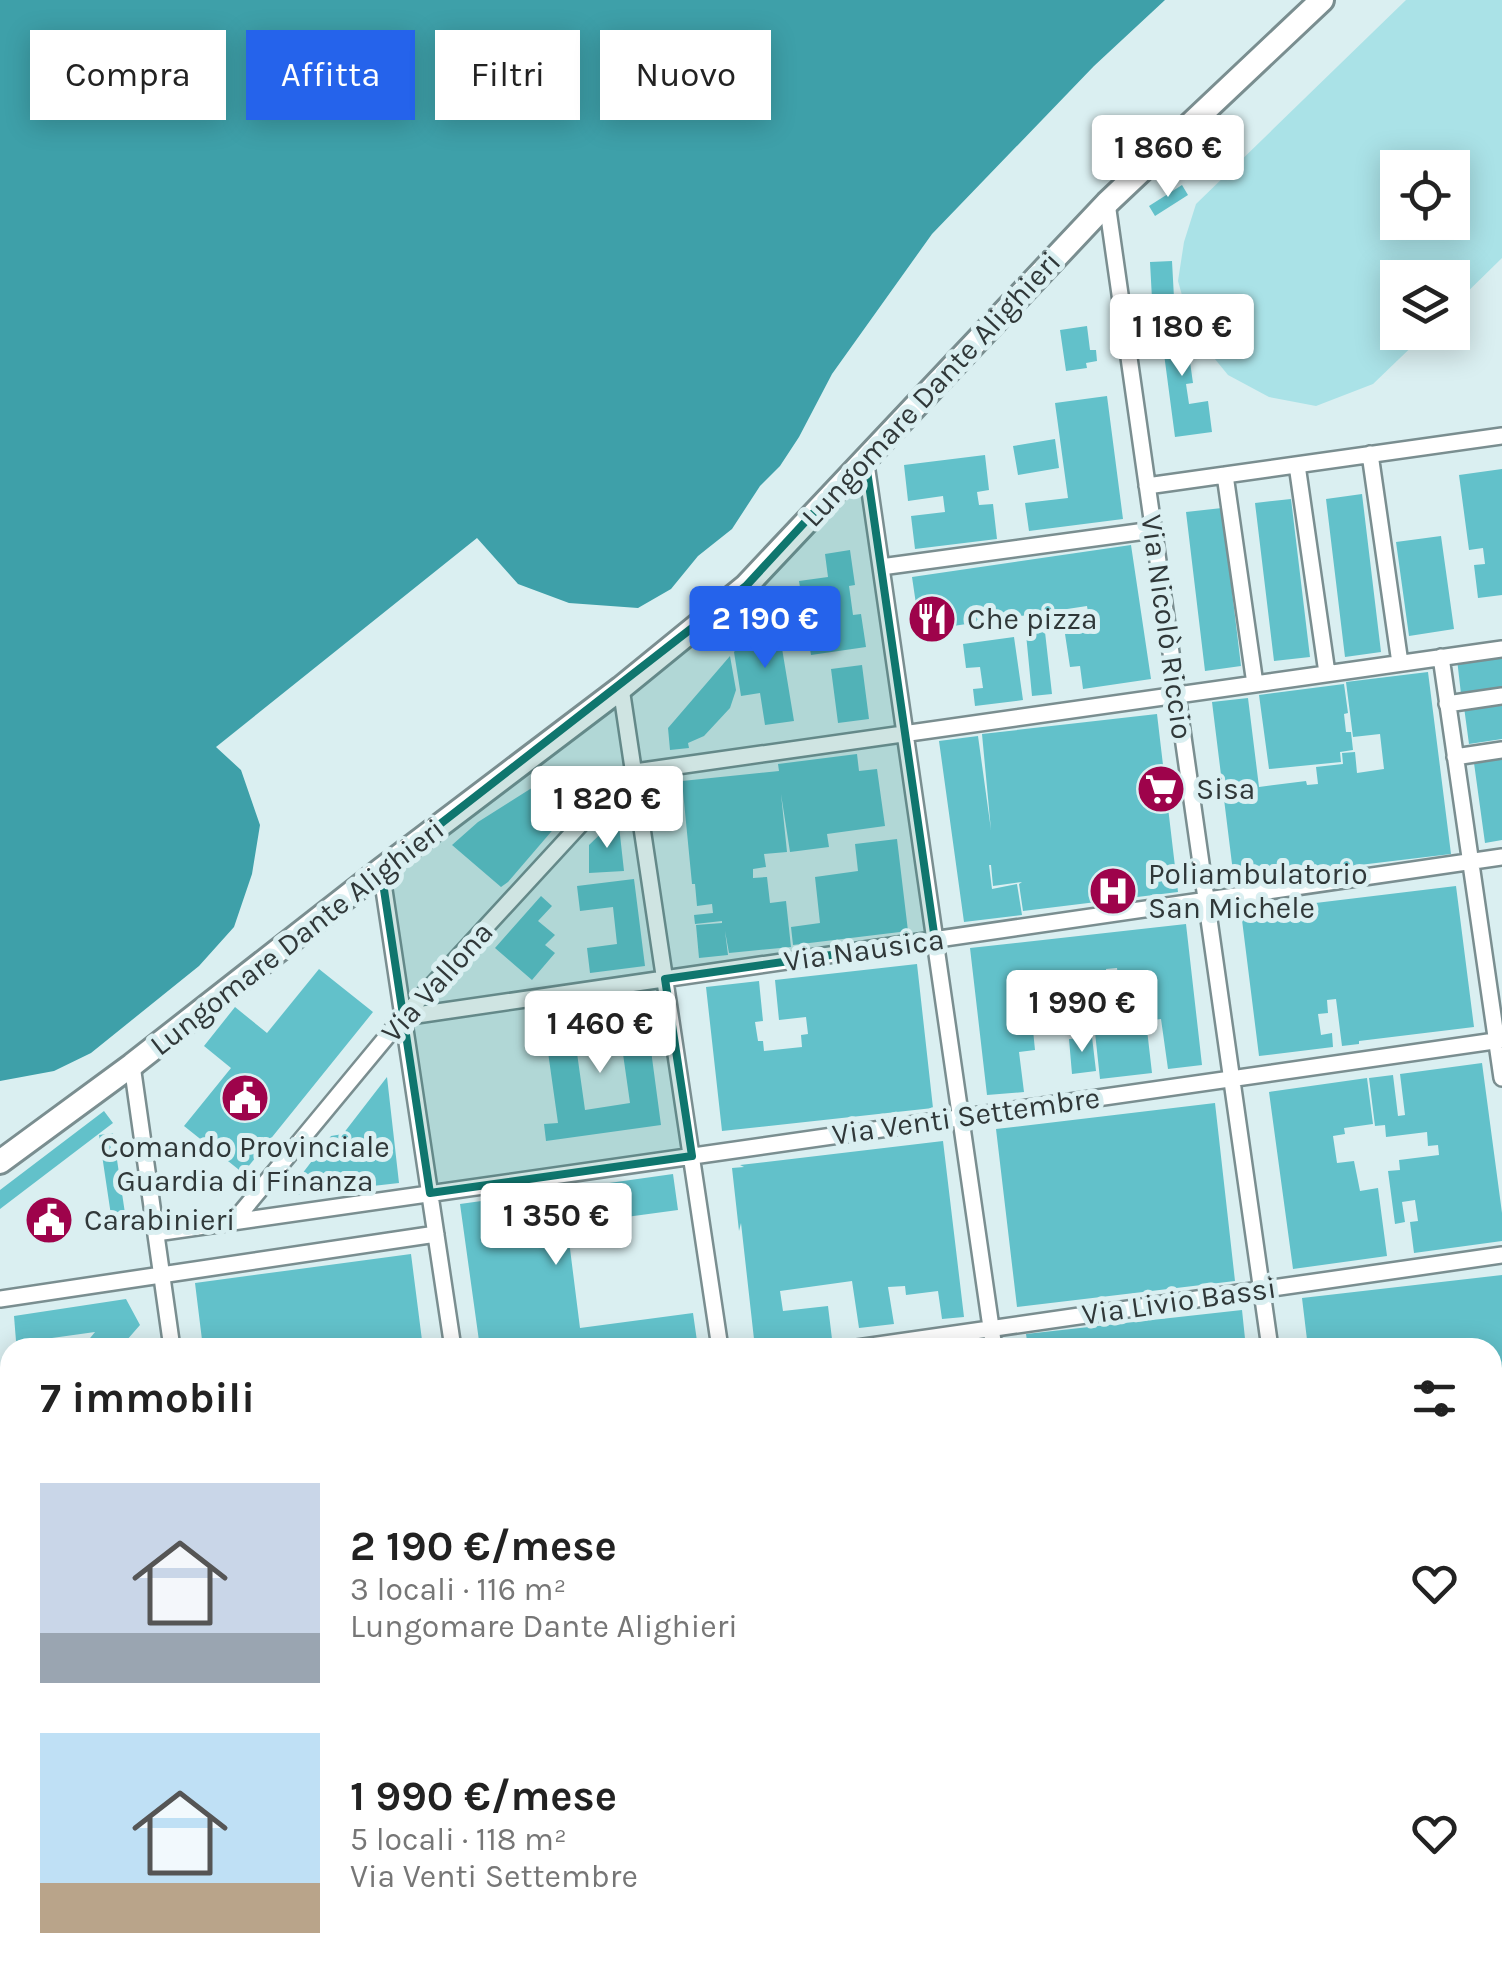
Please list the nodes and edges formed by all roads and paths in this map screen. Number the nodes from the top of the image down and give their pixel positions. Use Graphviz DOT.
graph roads {
  1 [pos="1322,0"];
  2 [pos="1107,203"];
  3 [pos="1502,436"];
  4 [pos="1370,454"];
  5 [pos="866,457"];
  6 [pos="1297,465"];
  7 [pos="1225,475"];
  8 [pos="1147,486"];
  9 [pos="1153,530"];
  10 [pos="881,567"];
  11 [pos="1502,649"];
  12 [pos="1441,657"];
  13 [pos="1400,663"];
  14 [pos="1327,673"];
  15 [pos="1255,684"];
  16 [pos="621,688"];
  17 [pos="1176,695"];
  18 [pos="1502,696"];
  19 [pos="1448,704"];
  20 [pos="905,734"];
  21 [pos="1502,750"];
  22 [pos="1455,757"];
  23 [pos="634,772"];
  24 [pos="1502,856"];
  25 [pos="1470,861"];
  26 [pos="381,870"];
  27 [pos="1206,900"];
  28 [pos="935,940"];
  29 [pos="665,979"];
  30 [pos="403,1017"];
  31 [pos="1499,1040"];
  32 [pos="132,1065"];
  33 [pos="1231,1078"];
  34 [pos="1502,1078"];
  35 [pos="960,1117"];
  36 [pos="692,1156"];
  37 [pos="0,1162"];
  38 [pos="430,1193"];
  39 [pos="234,1222"];
  40 [pos="156,1233"];
  41 [pos="436,1234"];
  42 [pos="1502,1254"];
  43 [pos="162,1275"];
  44 [pos="1261,1289"];
  45 [pos="0,1299"];
  46 [pos="991,1328"];
  47 [pos="171,1338"];
  48 [pos="452,1338"];
  49 [pos="719,1338"];
  50 [pos="924,1338"];
  51 [pos="992,1338"];
  52 [pos="1268,1338"];
  1 -- 2 [label="main road, Lungomare Dante Alighieri"];
  2 -- 5 [label="main road, Lungomare Dante Alighieri"];
  2 -- 8 [label="street, Via Nicolò Riccio"];
  3 -- 4 [label="street"];
  4 -- 6 [label="street"];
  4 -- 13 [label="street"];
  5 -- 10 [label="street"];
  5 -- 16 [label="main road, Lungomare Dante Alighieri"];
  6 -- 7 [label="street"];
  6 -- 14 [label="street"];
  7 -- 8 [label="street"];
  7 -- 15 [label="street"];
  8 -- 9 [label="street, Via Nicolò Riccio"];
  9 -- 10 [label="street"];
  9 -- 17 [label="street, Via Nicolò Riccio"];
  10 -- 20 [label="street"];
  11 -- 12 [label="street"];
  12 -- 13 [label="street"];
  12 -- 19 [label="street"];
  13 -- 14 [label="street"];
  14 -- 15 [label="street"];
  15 -- 17 [label="street"];
  16 -- 23 [label="street"];
  16 -- 26 [label="main road, Lungomare Dante Alighieri"];
  17 -- 20 [label="street"];
  17 -- 27 [label="street, Via Nicolò Riccio"];
  18 -- 19 [label="street"];
  19 -- 22 [label="street"];
  20 -- 23 [label="street"];
  20 -- 28 [label="street"];
  21 -- 22 [label="street"];
  22 -- 25 [label="street"];
  23 -- 29 [label="street"];
  23 -- 30 [label="street, Via Vallona"];
  24 -- 25 [label="street, Via Nausica"];
  25 -- 27 [label="street, Via Nausica"];
  25 -- 31 [label="street"];
  26 -- 30 [label="street"];
  26 -- 32 [label="main road, Lungomare Dante Alighieri"];
  27 -- 28 [label="street, Via Nausica"];
  27 -- 33 [label="street, Via Nicolò Riccio"];
  28 -- 29 [label="street, Via Nausica"];
  28 -- 35 [label="street"];
  29 -- 30 [label="street, Via Nausica"];
  29 -- 36 [label="street"];
  30 -- 38 [label="street"];
  30 -- 39 [label="street, Via Vallona"];
  31 -- 33 [label="street, Via Venti Settembre"];
  31 -- 34 [label="street"];
  32 -- 37 [label="main road, Lungomare Dante Alighieri"];
  32 -- 40 [label="street"];
  33 -- 35 [label="street, Via Venti Settembre"];
  33 -- 44 [label="street, Via Nicolò Riccio"];
  35 -- 36 [label="street, Via Venti Settembre"];
  35 -- 46 [label="street"];
  36 -- 38 [label="street, Via Venti Settembre"];
  36 -- 49 [label="street"];
  38 -- 39 [label="street, Via Venti Settembre"];
  38 -- 41 [label="street"];
  39 -- 40 [label="street, Via Venti Settembre"];
  40 -- 43 [label="street"];
  41 -- 43 [label="street"];
  41 -- 48 [label="street"];
  42 -- 44 [label="street, Via Livio Bassi"];
  43 -- 45 [label="street"];
  43 -- 47 [label="street"];
  44 -- 46 [label="street, Via Livio Bassi"];
  44 -- 52 [label="street, Via Nicolò Riccio"];
  46 -- 50 [label="street, Via Livio Bassi"];
  46 -- 51 [label="street"];
}
